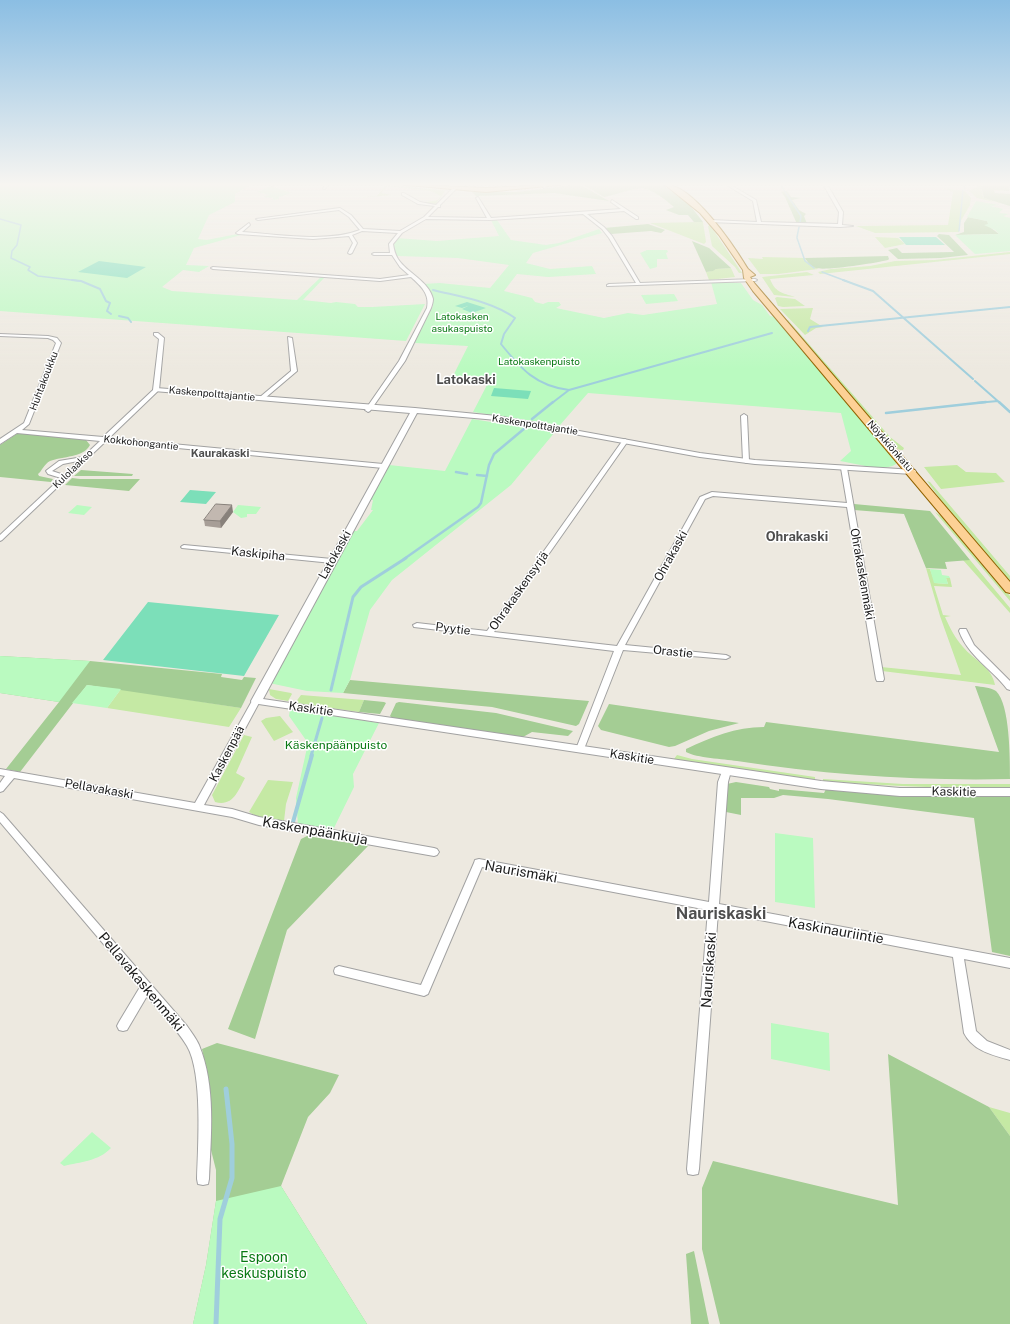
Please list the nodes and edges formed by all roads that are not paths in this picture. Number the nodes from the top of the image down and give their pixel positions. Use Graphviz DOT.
graph roads {
  1 [pos="354,246"];
  2 [pos="390,246"];
  3 [pos="615,246"];
  4 [pos="729,246"];
  5 [pos="350,253"];
  6 [pos="374,254"];
  7 [pos="391,254"];
  8 [pos="213,268"];
  9 [pos="412,276"];
  10 [pos="752,280"];
  11 [pos="639,284"];
  12 [pos="609,285"];
  13 [pos="156,334"];
  14 [pos="0,335"];
  15 [pos="290,338"];
  16 [pos="156,390"];
  17 [pos="262,398"];
  18 [pos="369,408"];
  19 [pos="416,410"];
  20 [pos="744,416"];
  21 [pos="18,431"];
  22 [pos="104,439"];
  23 [pos="625,441"];
  24 [pos="0,442"];
  25 [pos="85,458"];
  26 [pos="746,461"];
  27 [pos="383,466"];
  28 [pos="844,468"];
  29 [pos="912,472"];
  30 [pos="65,477"];
  31 [pos="850,505"];
  32 [pos="0,539"];
  33 [pos="184,547"];
  34 [pos="332,561"];
  35 [pos="1010,589"];
  36 [pos="417,625"];
  37 [pos="963,631"];
  38 [pos="489,634"];
  39 [pos="620,648"];
  40 [pos="726,657"];
  41 [pos="880,679"];
  42 [pos="1010,687"];
  43 [pos="256,701"];
  44 [pos="580,749"];
  45 [pos="726,771"];
  46 [pos="0,772"];
  47 [pos="12,774"];
  48 [pos="0,789"];
  49 [pos="1010,792"];
  50 [pos="198,807"];
  51 [pos="0,816"];
  52 [pos="434,852"];
  53 [pos="713,909"];
  54 [pos="958,953"];
  55 [pos="1010,963"];
  56 [pos="339,971"];
  57 [pos="146,988"];
  58 [pos="123,1026"];
  59 [pos="1010,1055"];
  60 [pos="693,1168"];
  61 [pos="203,1179"];
  1 -- 5 [label="street"];
  2 -- 7 [label="street"];
  3 -- 11 [label="street"];
  4 -- 10 [label="main road, Nöykkiönkatu"];
  6 -- 7 [label="street"];
  7 -- 9 [label="street"];
  8 -- 9 [label="street"];
  9 -- 18 [label="street"];
  10 -- 11 [label="street"];
  10 -- 29 [label="main road, Nöykkiönkatu"];
  11 -- 12 [label="street"];
  13 -- 16 [label="street"];
  14 -- 21 [label="street, Huhtakoukku"];
  15 -- 17 [label="street"];
  16 -- 17 [label="street, Kaskenpolttajantie"];
  16 -- 22 [label="street, Kulolaakso"];
  17 -- 18 [label="street, Kaskenpolttajantie"];
  18 -- 19 [label="street, Kaskenpolttajantie"];
  19 -- 23 [label="street, Kaskenpolttajantie"];
  19 -- 27 [label="street, Latokaski"];
  20 -- 26 [label="street"];
  21 -- 22 [label="street, Kokkohongantie"];
  21 -- 24 [label="street, Huhtakoukku"];
  22 -- 25 [label="street, Kulolaakso"];
  22 -- 27 [label="street, Kokkohongantie"];
  23 -- 26 [label="street, Kaskenpolttajantie"];
  23 -- 38 [label="street, Ohrakaskensyrjä"];
  25 -- 30 [label="street, Kulolaakso"];
  25 -- 30 [label="street"];
  26 -- 28 [label="street, Kaskenpolttajantie"];
  27 -- 34 [label="street, Latokaski"];
  28 -- 29 [label="street, Kaskenpolttajantie"];
  28 -- 31 [label="street, Ohrakaskenmäki"];
  29 -- 35 [label="main road, Nöykkiönkatu"];
  30 -- 32 [label="street, Kulolaakso"];
  31 -- 39 [label="street, Ohrakaski"];
  31 -- 41 [label="street, Ohrakaskenmäki"];
  33 -- 34 [label="street, Kaskipiha"];
  34 -- 43 [label="street, Latokaski"];
  36 -- 38 [label="street, Pyytie"];
  37 -- 42 [label="street"];
  38 -- 39 [label="street, Ohrakaskensyrjä"];
  39 -- 40 [label="street, Orastie"];
  39 -- 44 [label="street, Ohrakaski"];
  43 -- 44 [label="street, Kaskitie"];
  43 -- 50 [label="street, Kaskenpää"];
  44 -- 45 [label="street, Kaskitie"];
  45 -- 49 [label="street, Kaskitie"];
  45 -- 53 [label="street, Nauriskaski"];
  46 -- 47 [label="street, Pellavakaski"];
  47 -- 48 [label="street"];
  47 -- 50 [label="street, Pellavakaski"];
  50 -- 52 [label="street, Kaskenpäänkuja"];
  51 -- 57 [label="street, Pellavakaskenmäki"];
  53 -- 54 [label="street, Kaskinauriintie"];
  53 -- 56 [label="street, Naurismäki"];
  53 -- 60 [label="street, Nauriskaski"];
  54 -- 55 [label="street, Kaskinauriintie"];
  54 -- 59 [label="street"];
  57 -- 58 [label="street"];
  57 -- 61 [label="street, Pellavakaskenmäki"];
}
